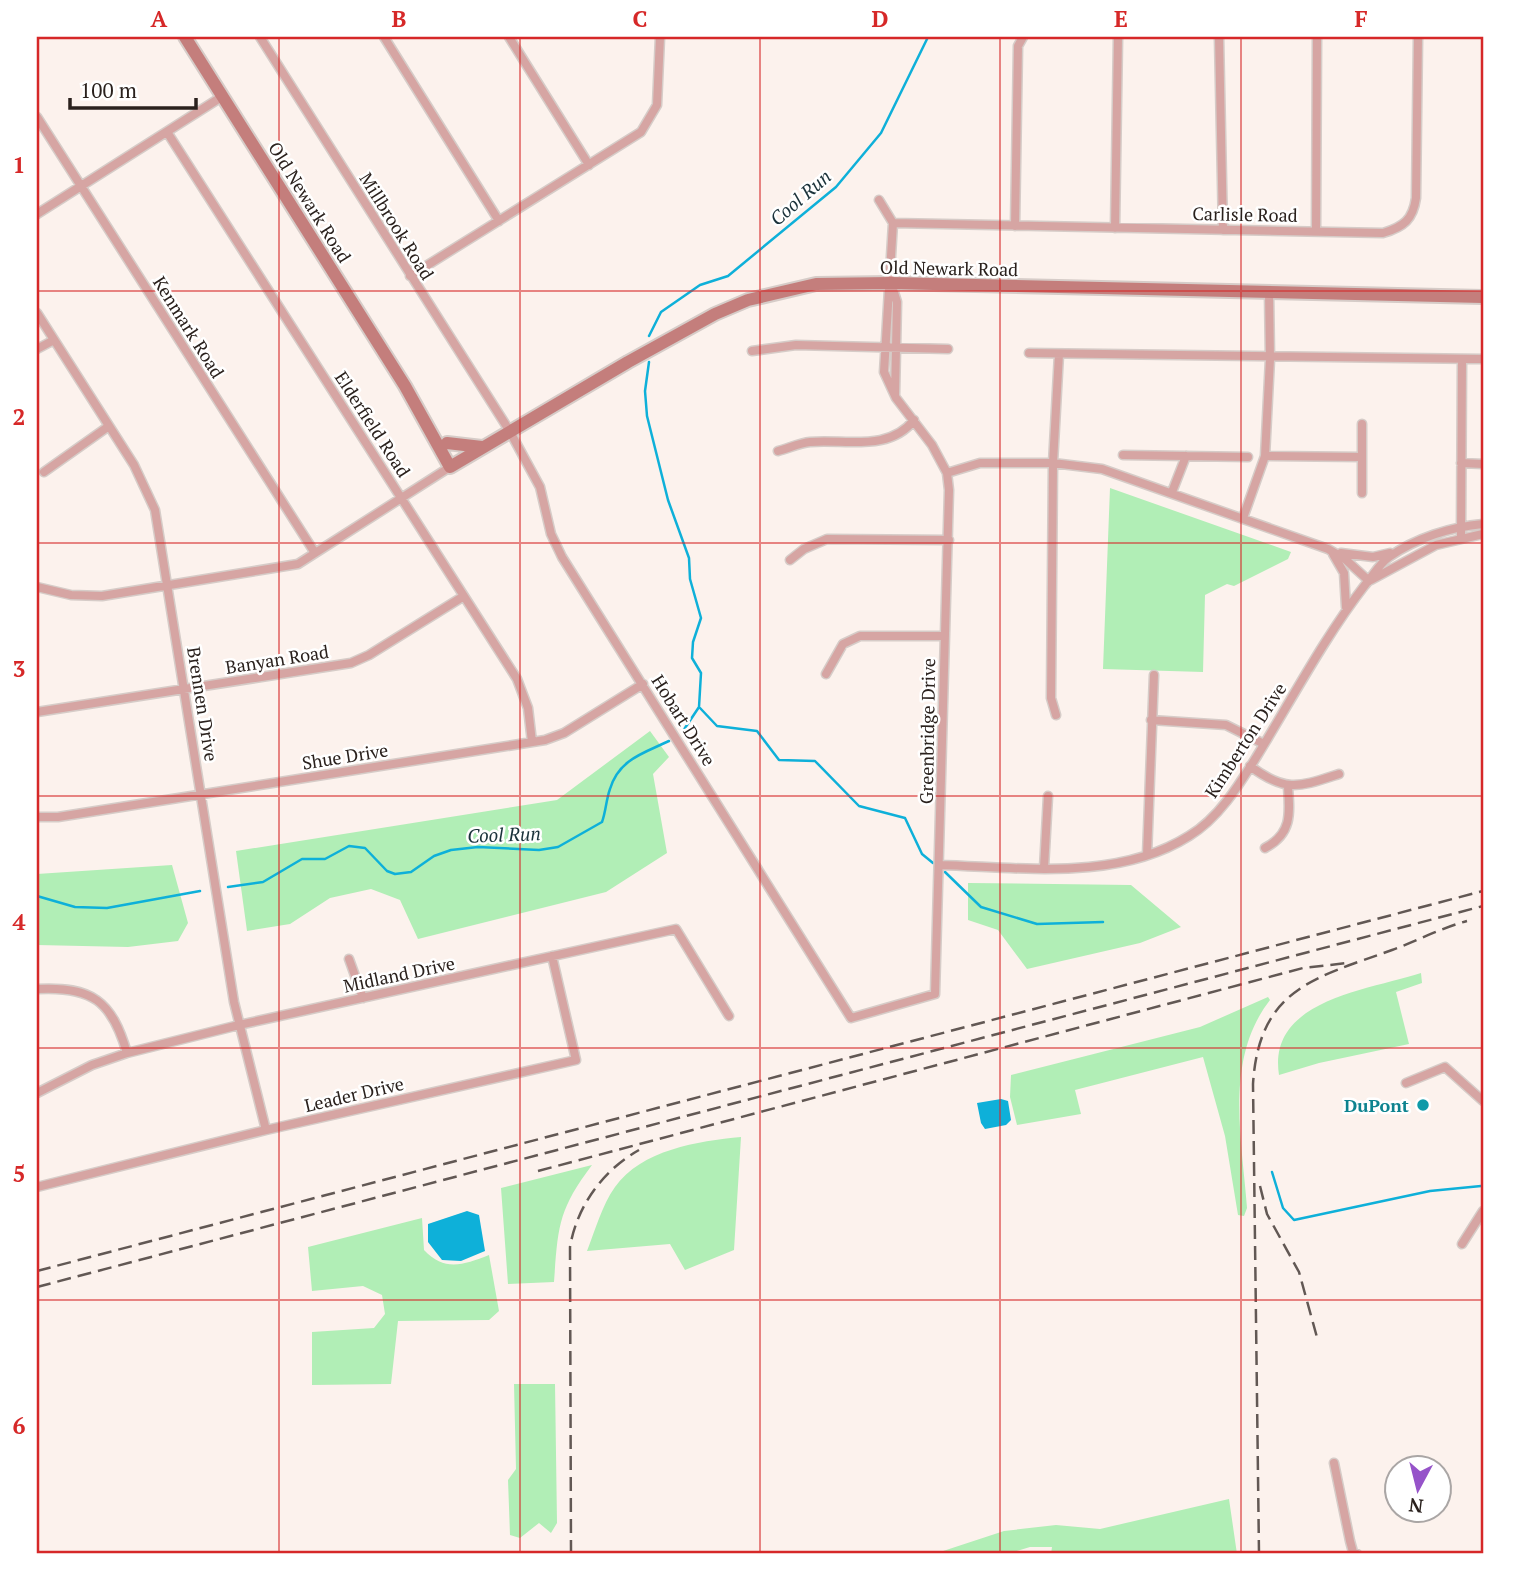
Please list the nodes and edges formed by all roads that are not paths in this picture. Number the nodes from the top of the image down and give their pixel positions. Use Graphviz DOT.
graph roads {
  1 [pos="185,37"];
  2 [pos="260,37"];
  3 [pos="384,37"];
  4 [pos="509,37"];
  5 [pos="660,37"];
  6 [pos="1023,37"];
  7 [pos="1118,37"];
  8 [pos="1219,37"];
  9 [pos="1317,37"];
  10 [pos="1418,37"];
  11 [pos="223,96"];
  12 [pos="37,117"];
  13 [pos="167,131"];
  14 [pos="589,166"];
  15 [pos="81,186"];
  16 [pos="879,200"];
  17 [pos="37,214"];
  18 [pos="499,221"];
  19 [pos="892,223"];
  20 [pos="1015,226"];
  21 [pos="1115,228"];
  22 [pos="1223,230"];
  23 [pos="1316,231"];
  24 [pos="410,276"];
  25 [pos="891,283"];
  26 [pos="1269,292"];
  27 [pos="1483,297"];
  28 [pos="37,313"];
  29 [pos="54,340"];
  30 [pos="885,347"];
  31 [pos="895,347"];
  32 [pos="37,349"];
  33 [pos="948,349"];
  34 [pos="752,351"];
  35 [pos="1029,353"];
  36 [pos="1059,354"];
  37 [pos="1270,359"];
  38 [pos="1483,359"];
  39 [pos="1462,360"];
  40 [pos="405,386"];
  41 [pos="896,397"];
  42 [pos="914,420"];
  43 [pos="1362,424"];
  44 [pos="109,426"];
  45 [pos="509,430"];
  46 [pos="447,443"];
  47 [pos="482,447"];
  48 [pos="778,451"];
  49 [pos="1123,455"];
  50 [pos="1186,456"];
  51 [pos="1265,456"];
  52 [pos="1248,457"];
  53 [pos="1362,457"];
  54 [pos="1053,463"];
  55 [pos="1461,463"];
  56 [pos="454,464"];
  57 [pos="1483,464"];
  58 [pos="44,471"];
  59 [pos="947,473"];
  60 [pos="1172,492"];
  61 [pos="1362,493"];
  62 [pos="401,498"];
  63 [pos="1243,518"];
  64 [pos="1483,524"];
  65 [pos="1460,526"];
  66 [pos="1483,534"];
  67 [pos="1461,537"];
  68 [pos="949,540"];
  69 [pos="1328,549"];
  70 [pos="1404,549"];
  71 [pos="315,553"];
  72 [pos="790,560"];
  73 [pos="1369,581"];
  74 [pos="169,586"];
  75 [pos="37,587"];
  76 [pos="464,596"];
  77 [pos="1345,613"];
  78 [pos="945,636"];
  79 [pos="826,674"];
  80 [pos="1154,675"];
  81 [pos="643,684"];
  82 [pos="185,689"];
  83 [pos="37,712"];
  84 [pos="1056,715"];
  85 [pos="1151,720"];
  86 [pos="532,742"];
  87 [pos="1264,744"];
  88 [pos="1250,766"];
  89 [pos="1339,775"];
  90 [pos="1288,787"];
  91 [pos="201,794"];
  92 [pos="1048,796"];
  93 [pos="37,817"];
  94 [pos="1265,848"];
  95 [pos="1147,855"];
  96 [pos="939,865"];
  97 [pos="1044,868"];
  98 [pos="552,956"];
  99 [pos="349,959"];
  100 [pos="37,989"];
  101 [pos="363,998"];
  102 [pos="729,1016"];
  103 [pos="851,1018"];
  104 [pos="239,1025"];
  105 [pos="127,1053"];
  106 [pos="1406,1083"];
  107 [pos="37,1093"];
  108 [pos="1483,1101"];
  109 [pos="266,1130"];
  110 [pos="37,1188"];
  111 [pos="1483,1211"];
  112 [pos="1462,1244"];
  113 [pos="1334,1463"];
  114 [pos="1357,1554"];
  1 -- 11 [label="street, Old Newark Road"];
  2 -- 24 [label="street, Millbrook Road"];
  3 -- 18 [label="street"];
  4 -- 14 [label="street"];
  5 -- 14 [label="street"];
  6 -- 20 [label="street"];
  7 -- 21 [label="street"];
  8 -- 22 [label="street"];
  9 -- 23 [label="street"];
  10 -- 23 [label="street, Carlisle Road"];
  11 -- 13 [label="street"];
  11 -- 40 [label="street, Old Newark Road"];
  12 -- 15 [label="street, Kenmark Road"];
  13 -- 15 [label="street"];
  13 -- 62 [label="street, Elderfield Road"];
  14 -- 18 [label="street"];
  15 -- 17 [label="street"];
  15 -- 71 [label="street, Kenmark Road"];
  16 -- 19 [label="street"];
  18 -- 24 [label="street"];
  19 -- 20 [label="street, Carlisle Road"];
  19 -- 25 [label="street"];
  20 -- 21 [label="street, Carlisle Road"];
  21 -- 22 [label="street, Carlisle Road"];
  22 -- 23 [label="street, Carlisle Road"];
  24 -- 45 [label="street, Millbrook Road"];
  25 -- 26 [label="street, Old Newark Road"];
  25 -- 30 [label="street"];
  25 -- 31 [label="street"];
  25 -- 45 [label="street, Old Newark Road"];
  26 -- 27 [label="street, Old Newark Road"];
  26 -- 37 [label="street"];
  28 -- 29 [label="street, Brennen Drive"];
  29 -- 32 [label="street"];
  29 -- 44 [label="street, Brennen Drive"];
  30 -- 31 [label="street"];
  30 -- 34 [label="street"];
  30 -- 41 [label="street"];
  31 -- 33 [label="street"];
  31 -- 41 [label="street"];
  35 -- 36 [label="street"];
  36 -- 37 [label="street"];
  36 -- 54 [label="street"];
  37 -- 39 [label="street"];
  37 -- 51 [label="street"];
  38 -- 39 [label="street"];
  39 -- 55 [label="street"];
  40 -- 46 [label="street, Old Newark Road"];
  40 -- 56 [label="street, Old Newark Road"];
  41 -- 42 [label="street"];
  42 -- 48 [label="street"];
  42 -- 59 [label="street"];
  43 -- 53 [label="street"];
  44 -- 58 [label="street"];
  44 -- 74 [label="street, Brennen Drive"];
  45 -- 47 [label="street, Old Newark Road"];
  45 -- 81 [label="street, Hobart Drive"];
  46 -- 47 [label="street"];
  46 -- 56 [label="street, Old Newark Road"];
  47 -- 56 [label="street, Old Newark Road"];
  49 -- 50 [label="street"];
  50 -- 52 [label="street"];
  50 -- 60 [label="street"];
  51 -- 53 [label="street"];
  51 -- 63 [label="street"];
  53 -- 61 [label="street"];
  54 -- 59 [label="street"];
  54 -- 60 [label="street"];
  54 -- 84 [label="street"];
  55 -- 57 [label="street"];
  55 -- 65 [label="street"];
  56 -- 62 [label="street"];
  59 -- 68 [label="street, Greenbridge Drive"];
  60 -- 63 [label="street"];
  62 -- 71 [label="street"];
  62 -- 76 [label="street, Elderfield Road"];
  63 -- 69 [label="street"];
  64 -- 65 [label="street, Kimberton Drive"];
  65 -- 67 [label="street"];
  65 -- 70 [label="street, Kimberton Drive"];
  66 -- 67 [label="street, Kimberton Drive"];
  67 -- 73 [label="street, Kimberton Drive"];
  68 -- 72 [label="street"];
  68 -- 78 [label="street, Greenbridge Drive"];
  69 -- 70 [label="street"];
  69 -- 73 [label="street"];
  69 -- 77 [label="street"];
  70 -- 73 [label="street, Kimberton Drive"];
  71 -- 74 [label="street"];
  73 -- 77 [label="street, Kimberton Drive"];
  74 -- 75 [label="street"];
  74 -- 82 [label="street, Brennen Drive"];
  76 -- 82 [label="street, Banyan Road"];
  76 -- 86 [label="street, Elderfield Road"];
  77 -- 87 [label="street, Kimberton Drive"];
  78 -- 79 [label="street"];
  78 -- 96 [label="street, Greenbridge Drive"];
  80 -- 85 [label="street"];
  81 -- 86 [label="street, Shue Drive"];
  81 -- 103 [label="street, Hobart Drive"];
  82 -- 83 [label="street, Banyan Road"];
  82 -- 91 [label="street, Brennen Drive"];
  85 -- 87 [label="street"];
  85 -- 95 [label="street"];
  86 -- 91 [label="street, Shue Drive"];
  87 -- 88 [label="street, Kimberton Drive"];
  88 -- 90 [label="street"];
  88 -- 95 [label="street, Kimberton Drive"];
  89 -- 90 [label="street"];
  90 -- 94 [label="street"];
  91 -- 93 [label="street, Shue Drive"];
  91 -- 104 [label="street, Brennen Drive"];
  92 -- 97 [label="street"];
  95 -- 97 [label="street, Kimberton Drive"];
  96 -- 97 [label="street, Kimberton Drive"];
  96 -- 103 [label="street, Greenbridge Drive"];
  98 -- 101 [label="street, Midland Drive"];
  98 -- 102 [label="street, Midland Drive"];
  98 -- 109 [label="street, Leader Drive"];
  99 -- 101 [label="street"];
  100 -- 105 [label="street"];
  101 -- 104 [label="street, Midland Drive"];
  104 -- 105 [label="street, Midland Drive"];
  104 -- 109 [label="street, Brennen Drive"];
  105 -- 107 [label="street, Midland Drive"];
  106 -- 108 [label="street"];
  109 -- 110 [label="street, Leader Drive"];
  111 -- 112 [label="street"];
  113 -- 114 [label="street"];
}
